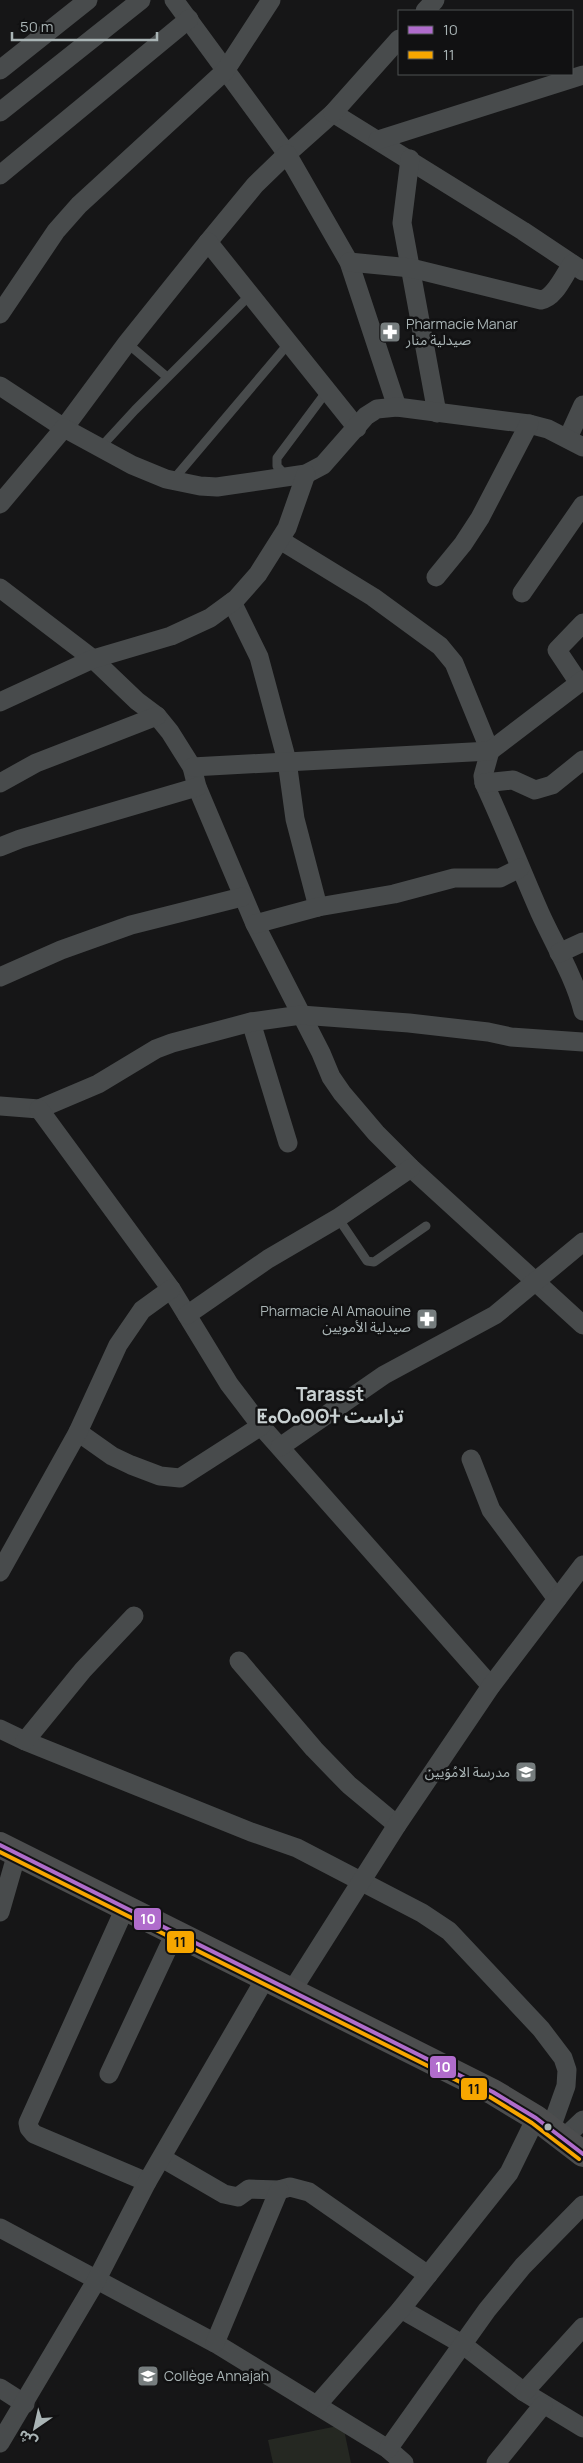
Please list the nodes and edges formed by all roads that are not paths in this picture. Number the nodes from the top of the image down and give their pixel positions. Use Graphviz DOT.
graph roads {
  1 [pos="88,0"];
  2 [pos="141,0"];
  3 [pos="174,0"];
  4 [pos="271,0"];
  5 [pos="435,0"];
  6 [pos="426,10"];
  7 [pos="189,19"];
  8 [pos="398,41"];
  9 [pos="0,70"];
  10 [pos="225,71"];
  11 [pos="582,80"];
  12 [pos="0,112"];
  13 [pos="333,113"];
  14 [pos="378,140"];
  15 [pos="287,154"];
  16 [pos="410,159"];
  17 [pos="0,175"];
  18 [pos="208,242"];
  19 [pos="348,262"];
  20 [pos="577,267"];
  21 [pos="411,268"];
  22 [pos="250,294"];
  23 [pos="2,308"];
  24 [pos="127,343"];
  25 [pos="289,343"];
  26 [pos="167,377"];
  27 [pos="0,386"];
  28 [pos="327,391"];
  29 [pos="583,405"];
  30 [pos="397,407"];
  31 [pos="437,413"];
  32 [pos="529,424"];
  33 [pos="64,428"];
  34 [pos="357,428"];
  35 [pos="576,442"];
  36 [pos="100,448"];
  37 [pos="306,474"];
  38 [pos="287,477"];
  39 [pos="172,480"];
  40 [pos="0,504"];
  41 [pos="583,505"];
  42 [pos="280,540"];
  43 [pos="436,577"];
  44 [pos="0,588"];
  45 [pos="522,593"];
  46 [pos="232,602"];
  47 [pos="583,623"];
  48 [pos="94,659"];
  49 [pos="581,681"];
  50 [pos="0,702"];
  51 [pos="157,716"];
  52 [pos="490,751"];
  53 [pos="583,760"];
  54 [pos="287,761"];
  55 [pos="192,767"];
  56 [pos="0,783"];
  57 [pos="484,783"];
  58 [pos="197,787"];
  59 [pos="0,847"];
  60 [pos="520,868"];
  61 [pos="242,897"];
  62 [pos="318,907"];
  63 [pos="255,924"];
  64 [pos="583,942"];
  65 [pos="559,954"];
  66 [pos="0,977"];
  67 [pos="583,1011"];
  68 [pos="301,1015"];
  69 [pos="251,1022"];
  70 [pos="583,1042"];
  71 [pos="0,1106"];
  72 [pos="38,1109"];
  73 [pos="288,1143"];
  74 [pos="411,1168"];
  75 [pos="338,1218"];
  76 [pos="426,1226"];
  77 [pos="583,1242"];
  78 [pos="537,1282"];
  79 [pos="171,1289"];
  80 [pos="187,1315"];
  81 [pos="582,1323"];
  82 [pos="261,1426"];
  83 [pos="78,1432"];
  84 [pos="280,1448"];
  85 [pos="471,1459"];
  86 [pos="583,1565"];
  87 [pos="0,1572"];
  88 [pos="557,1599"];
  89 [pos="134,1616"];
  90 [pos="238,1661"];
  91 [pos="491,1686"];
  92 [pos="0,1729"];
  93 [pos="25,1741"];
  94 [pos="397,1825"];
  95 [pos="9,1849"];
  96 [pos="361,1883"];
  97 [pos="125,1908"];
  98 [pos="0,1912"];
  99 [pos="175,1933"];
  100 [pos="265,1979"];
  101 [pos="291,1992"];
  102 [pos="109,2074"];
  103 [pos="583,2120"];
  104 [pos="559,2134"];
  105 [pos="162,2158"];
  106 [pos="147,2182"];
  107 [pos="279,2190"];
  108 [pos="583,2205"];
  109 [pos="0,2228"];
  110 [pos="428,2276"];
  111 [pos="96,2281"];
  112 [pos="401,2309"];
  113 [pos="583,2327"];
  114 [pos="215,2343"];
  115 [pos="462,2344"];
  116 [pos="0,2388"];
  117 [pos="524,2392"];
  118 [pos="25,2404"];
  119 [pos="543,2404"];
  120 [pos="317,2405"];
  121 [pos="583,2428"];
  122 [pos="0,2443"];
  123 [pos="388,2449"];
  124 [pos="404,2463"];
  125 [pos="496,2463"];
  1 -- 9 [label="street"];
  2 -- 12 [label="street"];
  3 -- 7 [label="street"];
  4 -- 10 [label="street"];
  5 -- 6 [label="street"];
  7 -- 10 [label="street"];
  7 -- 17 [label="street"];
  8 -- 13 [label="street"];
  10 -- 15 [label="street"];
  10 -- 23 [label="street"];
  11 -- 14 [label="street"];
  13 -- 14 [label="street"];
  13 -- 15 [label="street"];
  14 -- 16 [label="street"];
  15 -- 18 [label="street"];
  15 -- 19 [label="street"];
  16 -- 20 [label="street"];
  16 -- 21 [label="street"];
  18 -- 22 [label="street"];
  18 -- 24 [label="street"];
  19 -- 21 [label="street"];
  19 -- 30 [label="street"];
  20 -- 21 [label="street"];
  21 -- 31 [label="street"];
  22 -- 25 [label="street"];
  22 -- 26 [label="lane"];
  24 -- 26 [label="lane"];
  24 -- 33 [label="street"];
  25 -- 28 [label="street"];
  25 -- 39 [label="lane"];
  26 -- 36 [label="lane"];
  27 -- 33 [label="street"];
  28 -- 34 [label="street"];
  28 -- 38 [label="lane"];
  29 -- 35 [label="street"];
  30 -- 31 [label="street"];
  30 -- 34 [label="street"];
  31 -- 32 [label="street"];
  32 -- 35 [label="street"];
  32 -- 43 [label="street"];
  33 -- 36 [label="street"];
  33 -- 40 [label="street"];
  34 -- 37 [label="street"];
  36 -- 39 [label="street"];
  37 -- 38 [label="street"];
  37 -- 42 [label="street"];
  38 -- 39 [label="street"];
  41 -- 45 [label="street"];
  42 -- 46 [label="street"];
  42 -- 52 [label="street"];
  44 -- 48 [label="street"];
  46 -- 48 [label="street"];
  46 -- 54 [label="street"];
  47 -- 49 [label="street"];
  48 -- 50 [label="street"];
  48 -- 51 [label="street"];
  49 -- 52 [label="street"];
  51 -- 55 [label="street"];
  51 -- 56 [label="street"];
  52 -- 54 [label="street"];
  52 -- 57 [label="street"];
  53 -- 57 [label="street"];
  54 -- 55 [label="street"];
  54 -- 62 [label="street"];
  55 -- 58 [label="street"];
  57 -- 60 [label="street"];
  58 -- 59 [label="street"];
  58 -- 61 [label="street"];
  60 -- 62 [label="street"];
  60 -- 65 [label="street"];
  61 -- 63 [label="street"];
  61 -- 66 [label="street"];
  62 -- 63 [label="street"];
  63 -- 68 [label="street"];
  64 -- 65 [label="street"];
  65 -- 67 [label="street"];
  68 -- 69 [label="street"];
  68 -- 70 [label="street"];
  68 -- 74 [label="street"];
  69 -- 72 [label="street"];
  69 -- 73 [label="street"];
  71 -- 72 [label="street"];
  72 -- 79 [label="street"];
  74 -- 75 [label="street"];
  74 -- 78 [label="street"];
  75 -- 76 [label="lane"];
  75 -- 80 [label="street"];
  77 -- 78 [label="street"];
  78 -- 81 [label="street"];
  78 -- 84 [label="street"];
  79 -- 80 [label="street"];
  79 -- 83 [label="street"];
  80 -- 82 [label="street"];
  82 -- 83 [label="street"];
  82 -- 84 [label="street"];
  83 -- 87 [label="street"];
  84 -- 91 [label="street"];
  85 -- 88 [label="street"];
  86 -- 88 [label="street"];
  88 -- 91 [label="street"];
  89 -- 93 [label="street"];
  90 -- 94 [label="street"];
  91 -- 94 [label="street"];
  92 -- 93 [label="street"];
  93 -- 96 [label="street"];
  94 -- 96 [label="street"];
  95 -- 97 [label="street"];
  95 -- 98 [label="street"];
  96 -- 101 [label="street"];
  96 -- 104 [label="street"];
  97 -- 99 [label="street"];
  97 -- 106 [label="street"];
  99 -- 100 [label="street"];
  99 -- 102 [label="street"];
  100 -- 101 [label="street"];
  100 -- 105 [label="street"];
  101 -- 104 [label="street"];
  103 -- 104 [label="street"];
  104 -- 110 [label="street"];
  105 -- 106 [label="street"];
  105 -- 107 [label="street"];
  106 -- 111 [label="street"];
  107 -- 110 [label="street"];
  107 -- 114 [label="street"];
  108 -- 115 [label="street"];
  109 -- 111 [label="street"];
  110 -- 112 [label="street"];
  111 -- 114 [label="street"];
  111 -- 118 [label="street"];
  112 -- 115 [label="street"];
  112 -- 120 [label="street"];
  113 -- 117 [label="street"];
  114 -- 120 [label="street"];
  115 -- 117 [label="street"];
  115 -- 123 [label="street"];
  116 -- 118 [label="street"];
  117 -- 119 [label="street"];
  118 -- 122 [label="street"];
  119 -- 121 [label="street"];
  119 -- 125 [label="street"];
  120 -- 123 [label="street"];
  123 -- 124 [label="street"];
}
